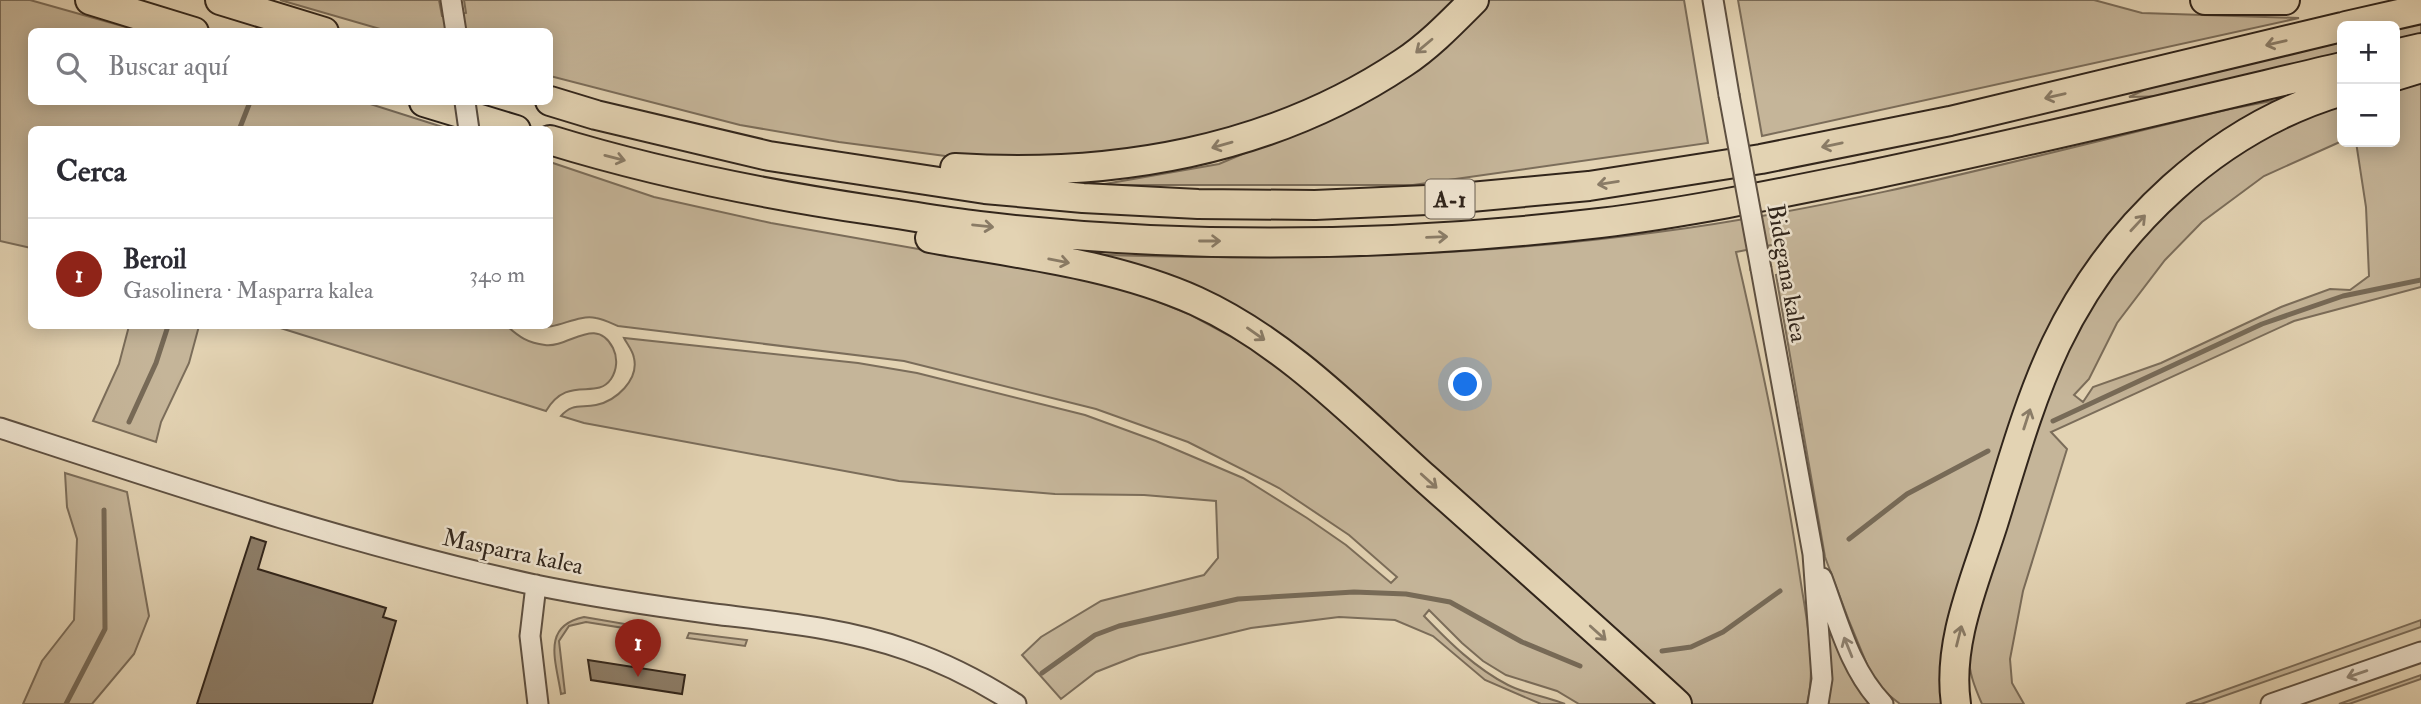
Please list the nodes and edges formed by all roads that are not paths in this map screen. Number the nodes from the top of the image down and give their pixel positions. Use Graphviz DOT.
graph roads {
  1 [pos="90,0"];
  2 [pos="220,0"];
  3 [pos="1474,0"];
  4 [pos="1713,0"];
  5 [pos="2205,0"];
  6 [pos="2285,0"];
  7 [pos="2421,9"];
  8 [pos="2370,21"];
  9 [pos="181,28"];
  10 [pos="311,28"];
  11 [pos="2337,29"];
  12 [pos="2421,48"];
  13 [pos="2400,53"];
  14 [pos="2337,67"];
  15 [pos="2421,68"];
  16 [pos="2400,74"];
  17 [pos="2337,93"];
  18 [pos="553,102"];
  19 [pos="434,105"];
  20 [pos="465,105"];
  21 [pos="468,126"];
  22 [pos="503,126"];
  23 [pos="553,141"];
  24 [pos="769,156"];
  25 [pos="707,180"];
  26 [pos="0,428"];
  27 [pos="1812,554"];
  28 [pos="536,585"];
  29 [pos="2421,652"];
  30 [pos="1958,698"];
  31 [pos="538,704"];
  32 [pos="1016,704"];
  33 [pos="1677,704"];
  34 [pos="1818,704"];
  35 [pos="1883,704"];
  36 [pos="2271,704"];
  1 -- 9 [label="highway"];
  2 -- 10 [label="highway"];
  3 -- 24 [label="highway, one-way"];
  4 -- 27 [label="street, Bidegana kalea, bridge"];
  5 -- 6 [label="highway"];
  7 -- 8 [label="highway, A-1"];
  11 -- 24 [label="highway, A-1, one-way"];
  12 -- 13 [label="highway"];
  25 -- 14 [label="highway, A-1, one-way"];
  15 -- 16 [label="highway"];
  30 -- 17 [label="highway, one-way"];
  18 -- 24 [label="highway, A-1"];
  19 -- 22 [label="highway"];
  20 -- 21 [label="street, bridge"];
  23 -- 25 [label="highway, A-1, one-way"];
  25 -- 33 [label="highway, one-way"];
  26 -- 28 [label="street, Masparra kalea"];
  27 -- 34 [label="street, Bidegana kalea"];
  35 -- 27 [label="street, Bidegana kalea, one-way"];
  28 -- 31 [label="street"];
  28 -- 32 [label="street, Masparra kalea"];
  29 -- 36 [label="street, one-way"];
}
